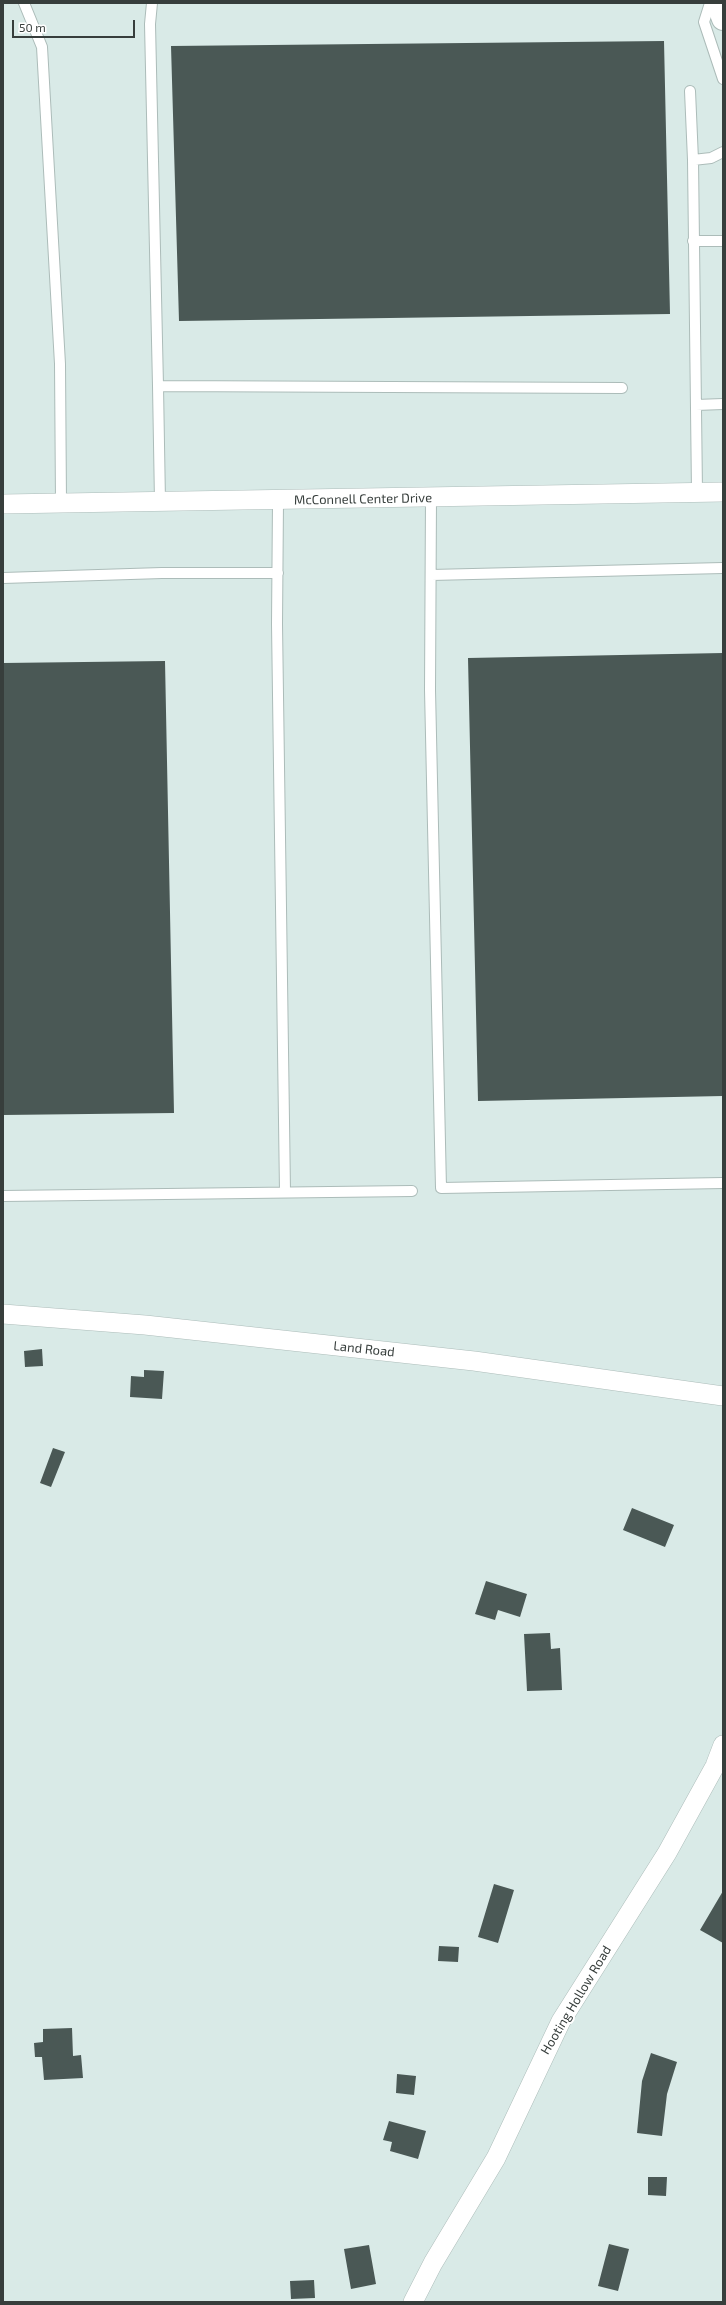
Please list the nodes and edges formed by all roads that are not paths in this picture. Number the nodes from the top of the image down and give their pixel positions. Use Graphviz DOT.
graph roads {
  1 [pos="24,3"];
  2 [pos="152,3"];
  3 [pos="710,3"];
  4 [pos="716,3"];
  5 [pos="723,19"];
  6 [pos="723,79"];
  7 [pos="690,91"];
  8 [pos="723,152"];
  9 [pos="693,160"];
  10 [pos="693,241"];
  11 [pos="723,241"];
  12 [pos="158,386"];
  13 [pos="622,388"];
  14 [pos="723,404"];
  15 [pos="696,405"];
  16 [pos="697,492"];
  17 [pos="723,492"];
  18 [pos="431,498"];
  19 [pos="278,501"];
  20 [pos="160,502"];
  21 [pos="61,503"];
  22 [pos="3,504"];
  23 [pos="706,568"];
  24 [pos="723,568"];
  25 [pos="278,573"];
  26 [pos="431,575"];
  27 [pos="723,576"];
  28 [pos="3,578"];
  29 [pos="723,1183"];
  30 [pos="412,1191"];
  31 [pos="284,1192"];
  32 [pos="3,1196"];
  33 [pos="3,1314"];
  34 [pos="723,1396"];
  35 [pos="723,1745"];
  36 [pos="413,2302"];
  1 -- 21 [label="lane"];
  2 -- 12 [label="lane"];
  3 -- 6 [label="lane"];
  4 -- 5 [label="street"];
  7 -- 9 [label="lane"];
  8 -- 9 [label="lane"];
  9 -- 10 [label="lane"];
  10 -- 11 [label="lane"];
  10 -- 15 [label="lane"];
  12 -- 13 [label="lane"];
  12 -- 20 [label="lane"];
  14 -- 15 [label="lane"];
  15 -- 16 [label="lane"];
  16 -- 17 [label="street, McConnell Center Drive"];
  16 -- 18 [label="street, McConnell Center Drive"];
  18 -- 19 [label="street, McConnell Center Drive"];
  18 -- 26 [label="lane"];
  19 -- 20 [label="street, McConnell Center Drive"];
  19 -- 25 [label="lane"];
  20 -- 21 [label="street, McConnell Center Drive"];
  21 -- 22 [label="street, McConnell Center Drive"];
  23 -- 24 [label="lane"];
  23 -- 26 [label="lane"];
  23 -- 27 [label="lane"];
  25 -- 28 [label="lane"];
  25 -- 31 [label="lane"];
  26 -- 29 [label="lane"];
  30 -- 31 [label="lane"];
  31 -- 32 [label="lane"];
  33 -- 34 [label="street, Land Road"];
  35 -- 36 [label="street, Hooting Hollow Road"];
}
